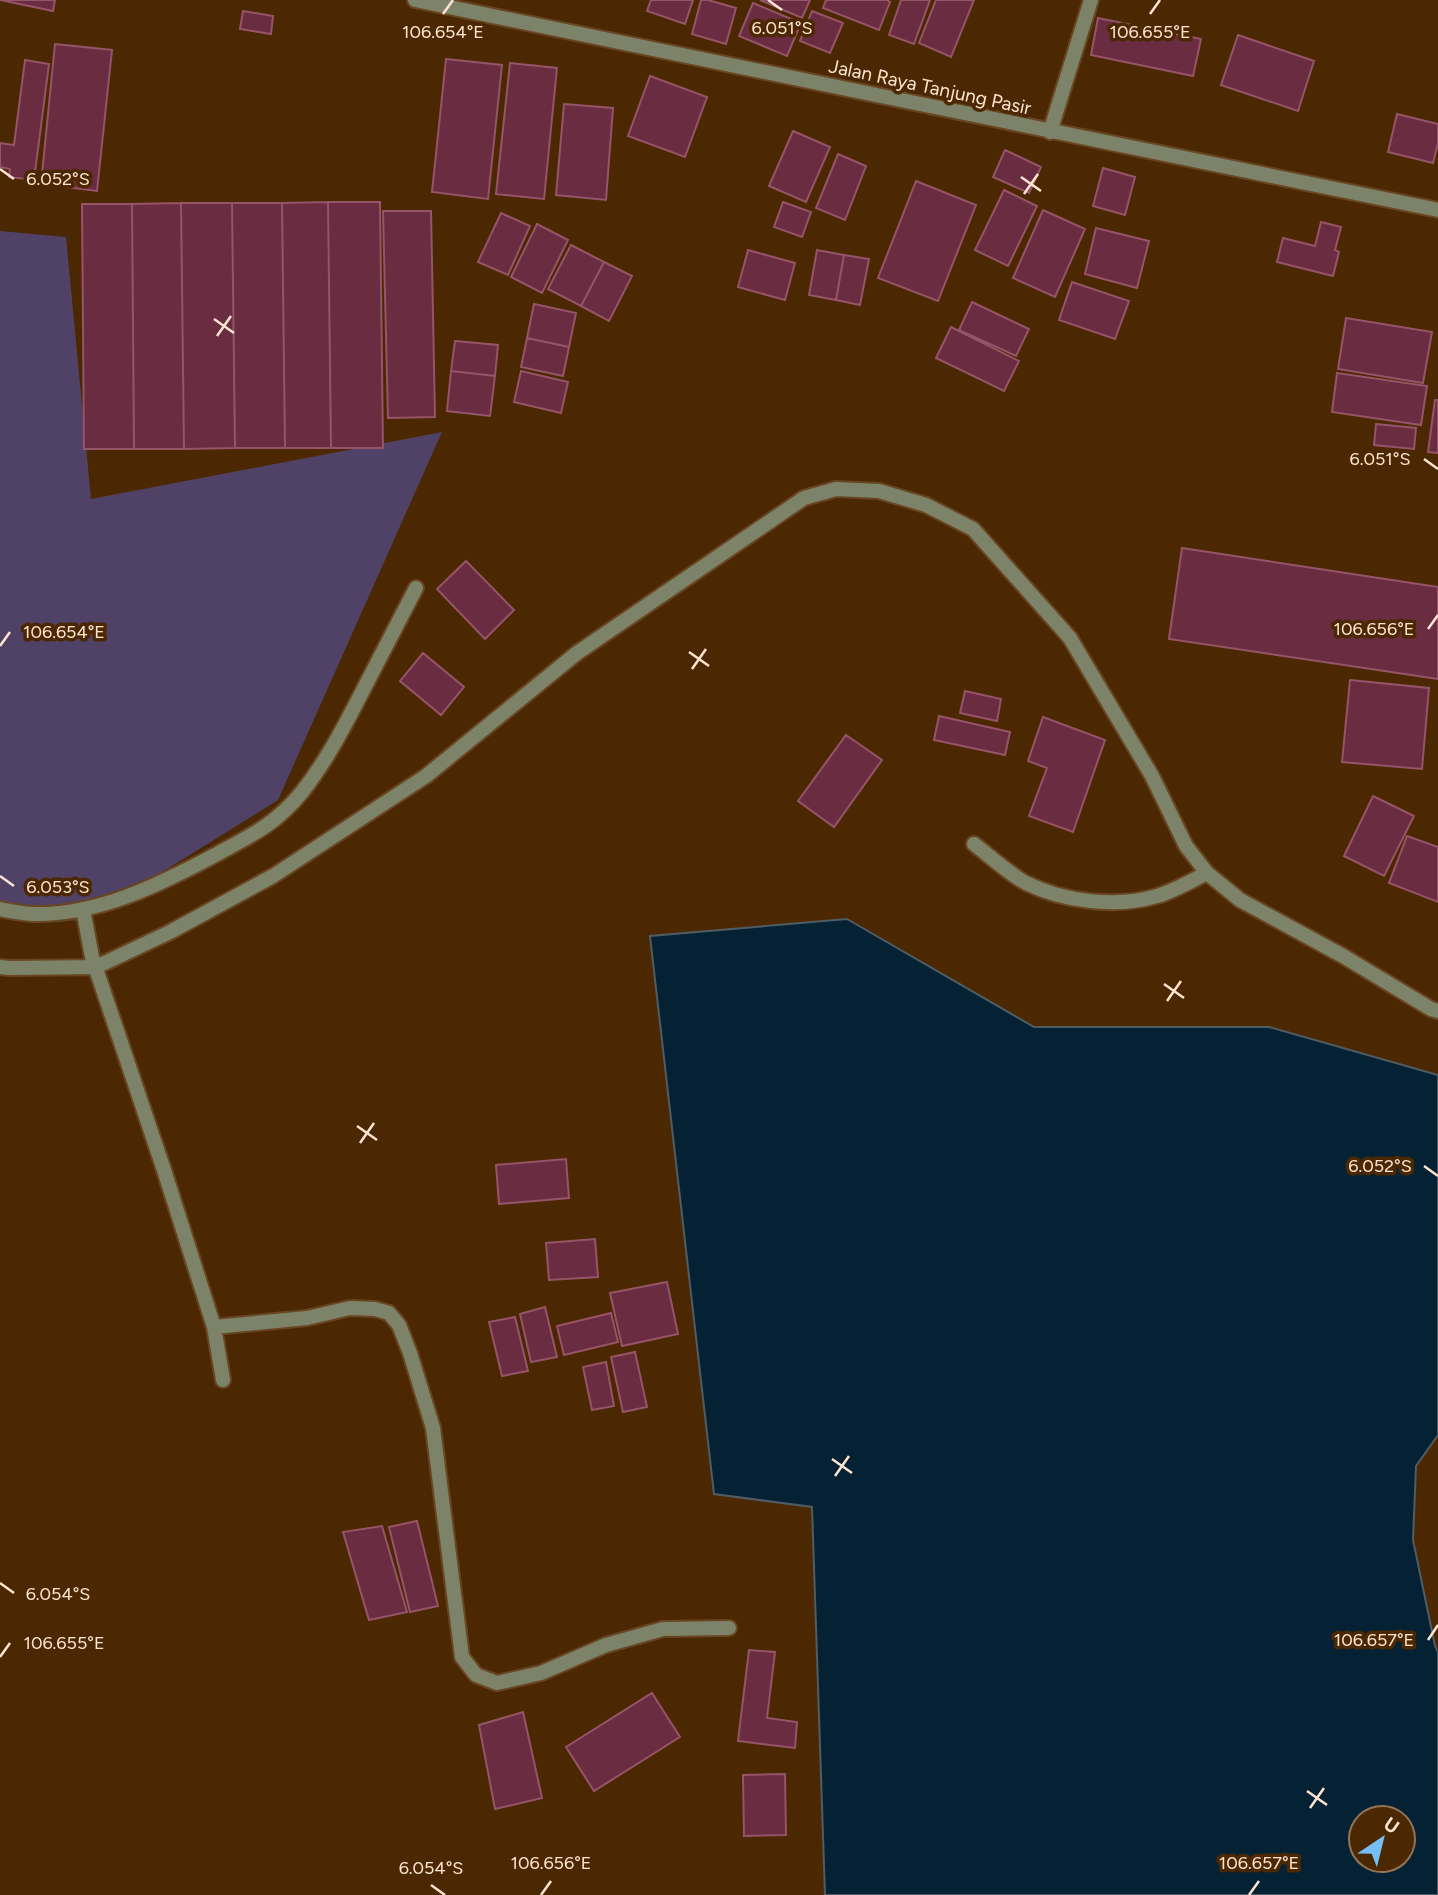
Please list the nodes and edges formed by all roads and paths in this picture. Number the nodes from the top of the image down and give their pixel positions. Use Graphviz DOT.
graph roads {
  1 [pos="415,0"];
  2 [pos="1091,0"];
  3 [pos="1050,132"];
  4 [pos="1438,210"];
  5 [pos="416,588"];
  6 [pos="974,844"];
  7 [pos="1206,873"];
  8 [pos="0,909"];
  9 [pos="83,911"];
  10 [pos="94,962"];
  11 [pos="0,967"];
  12 [pos="1438,1011"];
  13 [pos="214,1327"];
  14 [pos="223,1380"];
  15 [pos="729,1628"];
  1 -- 3 [label="street, Jalan Raya Tanjung Pasir"];
  2 -- 3 [label="street"];
  3 -- 4 [label="street, Jalan Raya Tanjung Pasir"];
  5 -- 9 [label="street"];
  6 -- 7 [label="street"];
  7 -- 10 [label="street"];
  7 -- 12 [label="street"];
  8 -- 9 [label="street"];
  9 -- 10 [label="street"];
  10 -- 11 [label="street"];
  10 -- 13 [label="street"];
  13 -- 14 [label="street"];
  13 -- 15 [label="street"];
}
